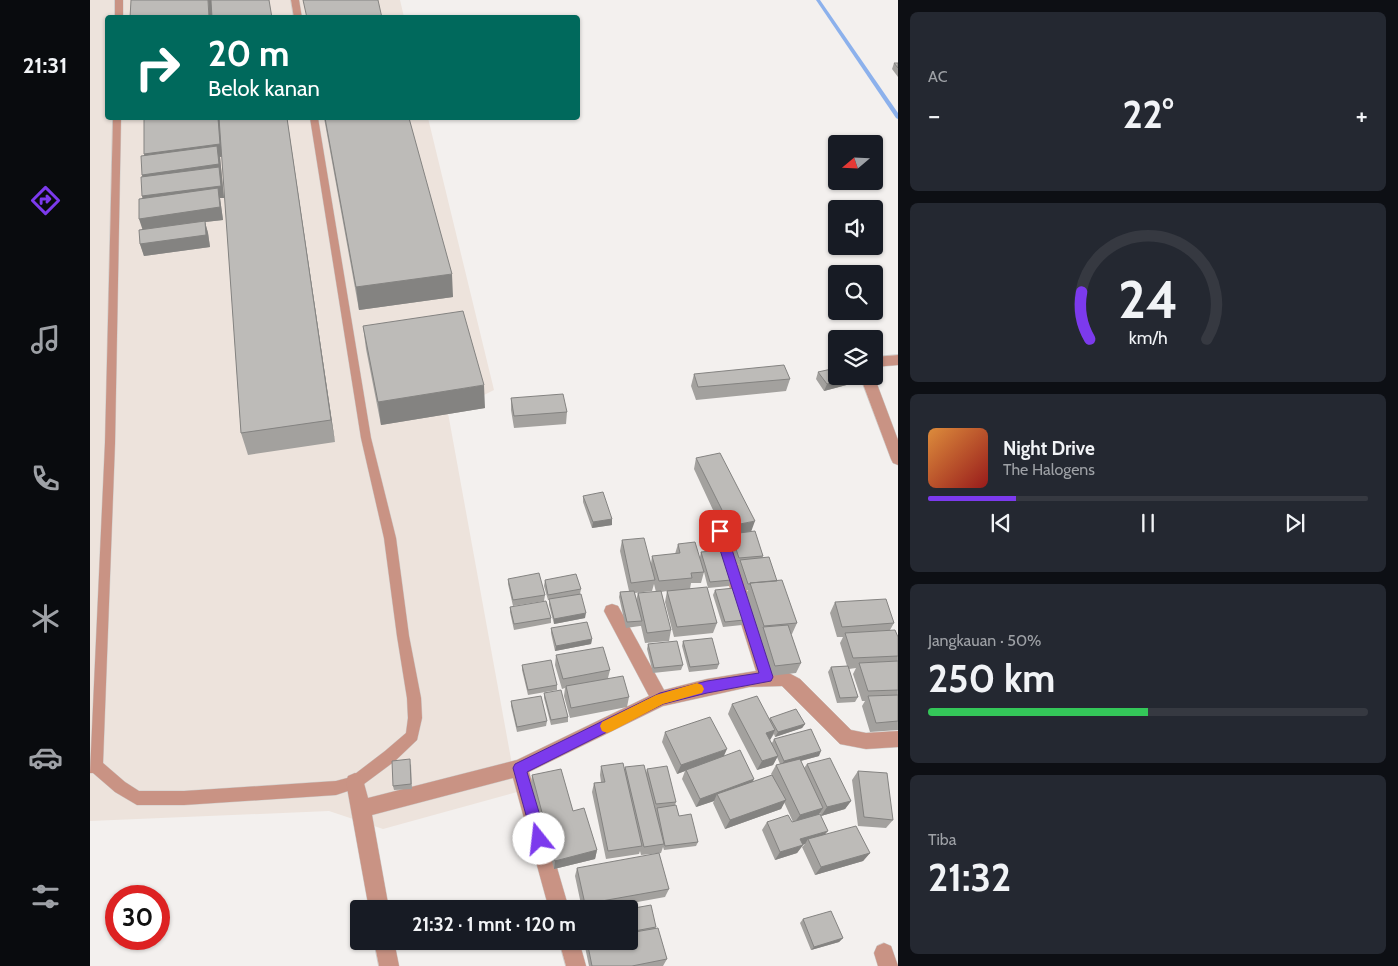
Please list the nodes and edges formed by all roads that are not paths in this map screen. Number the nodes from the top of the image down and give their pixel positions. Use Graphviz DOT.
graph roads {
  1 [pos="119,0"];
  2 [pos="295,0"];
  3 [pos="119,15"];
  4 [pos="298,15"];
  5 [pos="117,120"];
  6 [pos="314,120"];
  7 [pos="898,360"];
  8 [pos="883,361"];
  9 [pos="870,385"];
  10 [pos="898,459"];
  11 [pos="720,531"];
  12 [pos="612,612"];
  13 [pos="766,677"];
  14 [pos="660,699"];
  15 [pos="898,739"];
  16 [pos="93,766"];
  17 [pos="520,768"];
  18 [pos="355,782"];
  19 [pos="361,809"];
  20 [pos="377,900"];
  21 [pos="557,900"];
  22 [pos="386,950"];
  23 [pos="571,950"];
  24 [pos="389,966"];
  25 [pos="576,966"];
  1 -- 3 [label="lane"];
  2 -- 4 [label="lane"];
  5 -- 16 [label="lane"];
  6 -- 18 [label="lane"];
  7 -- 8 [label="street"];
  9 -- 10 [label="street"];
  11 -- 13 [label="street"];
  12 -- 14 [label="street"];
  13 -- 14 [label="street"];
  13 -- 15 [label="street"];
  14 -- 17 [label="street"];
  16 -- 18 [label="lane"];
  17 -- 19 [label="street"];
  17 -- 21 [label="street"];
  18 -- 19 [label="street"];
  19 -- 20 [label="street"];
  22 -- 24 [label="street"];
  23 -- 25 [label="street"];
}
